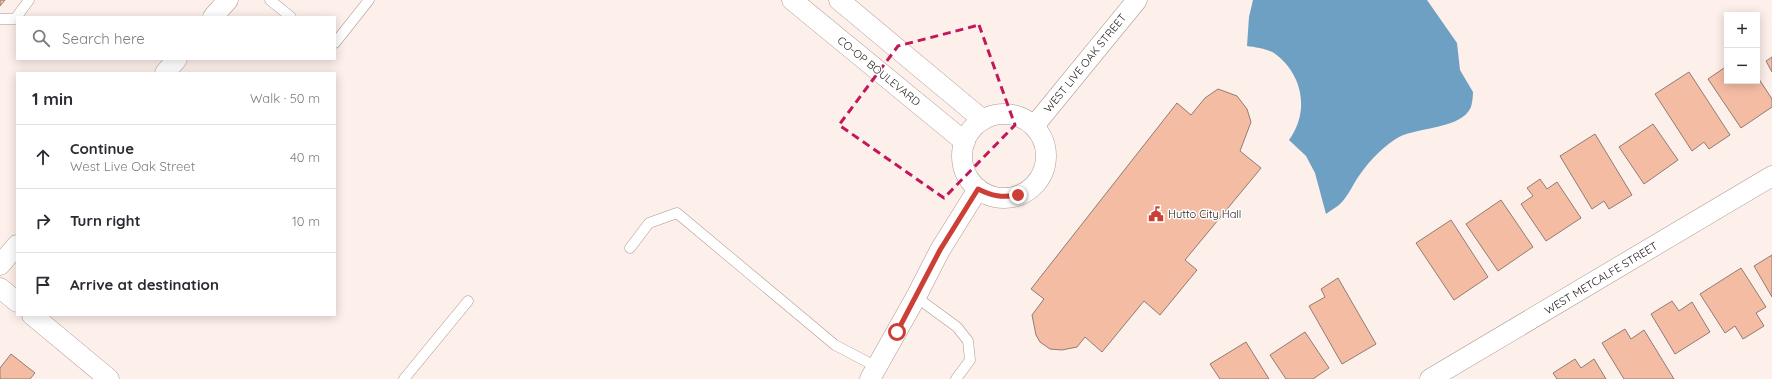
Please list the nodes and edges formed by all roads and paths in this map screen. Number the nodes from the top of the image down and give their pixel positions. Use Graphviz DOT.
graph roads {
  1 [pos="29,0"];
  2 [pos="228,0"];
  3 [pos="270,0"];
  4 [pos="369,0"];
  5 [pos="792,0"];
  6 [pos="839,0"];
  7 [pos="1137,0"];
  8 [pos="17,16"];
  9 [pos="214,16"];
  10 [pos="290,16"];
  11 [pos="16,18"];
  12 [pos="0,19"];
  13 [pos="336,42"];
  14 [pos="176,60"];
  15 [pos="166,72"];
  16 [pos="983,120"];
  17 [pos="1034,126"];
  18 [pos="965,142"];
  19 [pos="1772,176"];
  20 [pos="978,189"];
  21 [pos="16,246"];
  22 [pos="630,248"];
  23 [pos="0,265"];
  24 [pos="0,288"];
  25 [pos="916,297"];
  26 [pos="16,301"];
  27 [pos="468,301"];
  28 [pos="33,316"];
  29 [pos="874,373"];
  30 [pos="109,379"];
  31 [pos="404,379"];
  32 [pos="956,379"];
  33 [pos="1430,379"];
  1 -- 8 [label="lane"];
  2 -- 9 [label="street"];
  3 -- 10 [label="lane"];
  4 -- 13 [label="lane"];
  5 -- 18 [label="street, CO-OP BOULEVARD"];
  6 -- 16 [label="street"];
  7 -- 17 [label="street, WEST LIVE OAK STREET"];
  11 -- 12 [label="lane"];
  14 -- 15 [label="street"];
  16 -- 17 [label="street"];
  16 -- 18 [label="street"];
  17 -- 20 [label="street"];
  18 -- 20 [label="street"];
  19 -- 33 [label="street, WEST METCALFE STREET"];
  20 -- 25 [label="street"];
  21 -- 23 [label="street"];
  22 -- 29 [label="lane"];
  24 -- 26 [label="street"];
  25 -- 29 [label="street"];
  25 -- 32 [label="lane"];
  27 -- 31 [label="lane"];
  28 -- 30 [label="street"];
}
